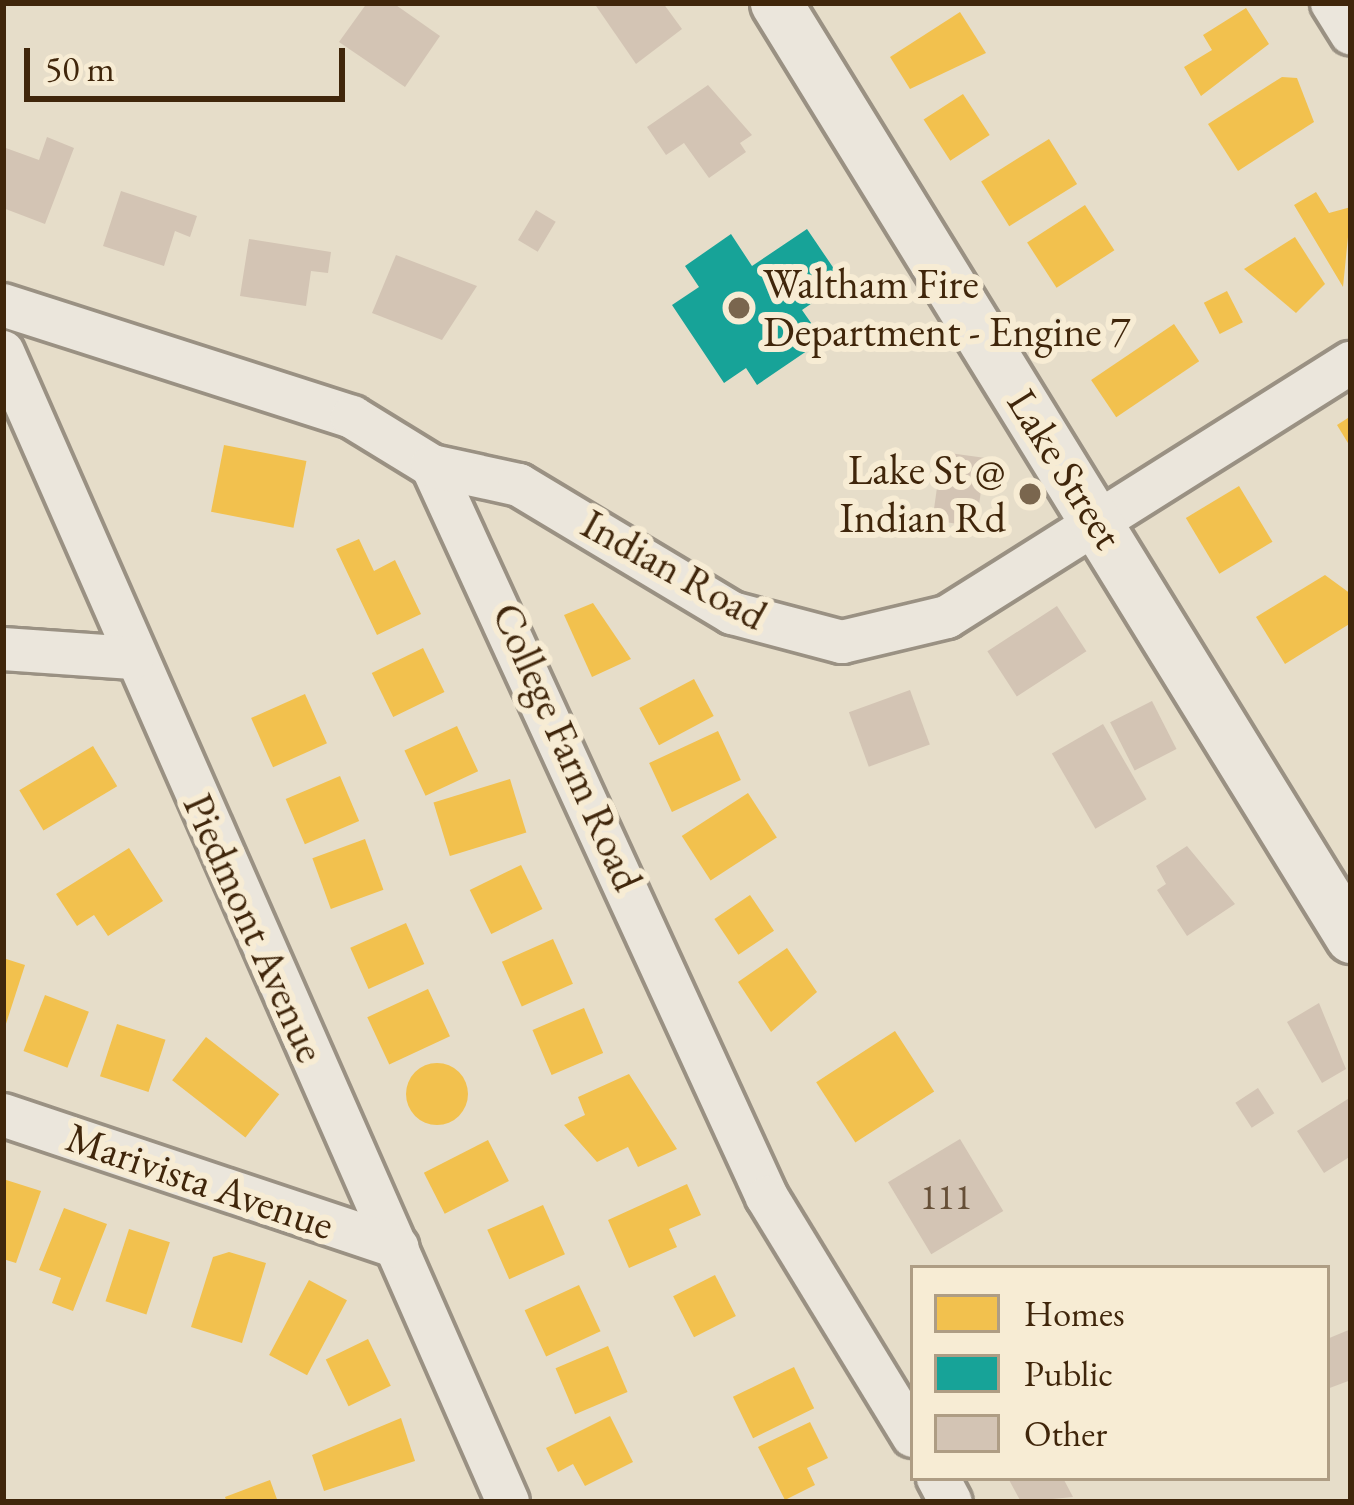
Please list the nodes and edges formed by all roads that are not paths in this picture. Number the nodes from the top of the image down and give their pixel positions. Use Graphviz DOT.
graph roads {
  1 [pos="776,3"];
  2 [pos="1333,3"];
  3 [pos="1351,33"];
  4 [pos="3,305"];
  5 [pos="3,352"];
  6 [pos="1351,363"];
  7 [pos="432,466"];
  8 [pos="1100,524"];
  9 [pos="3,649"];
  10 [pos="133,658"];
  11 [pos="1351,937"];
  12 [pos="3,1115"];
  13 [pos="397,1247"];
  14 [pos="910,1431"];
  15 [pos="508,1502"];
  1 -- 8 [label="street, Lake Street"];
  2 -- 3 [label="street"];
  4 -- 7 [label="street"];
  5 -- 10 [label="street, Piedmont Avenue"];
  6 -- 8 [label="street, Indian Road"];
  7 -- 8 [label="street, Indian Road"];
  7 -- 14 [label="street, College Farm Road"];
  8 -- 11 [label="street, Lake Street"];
  9 -- 10 [label="street"];
  10 -- 13 [label="street, Piedmont Avenue"];
  12 -- 13 [label="street, Marivista Avenue"];
  13 -- 15 [label="street, Piedmont Avenue"];
}
